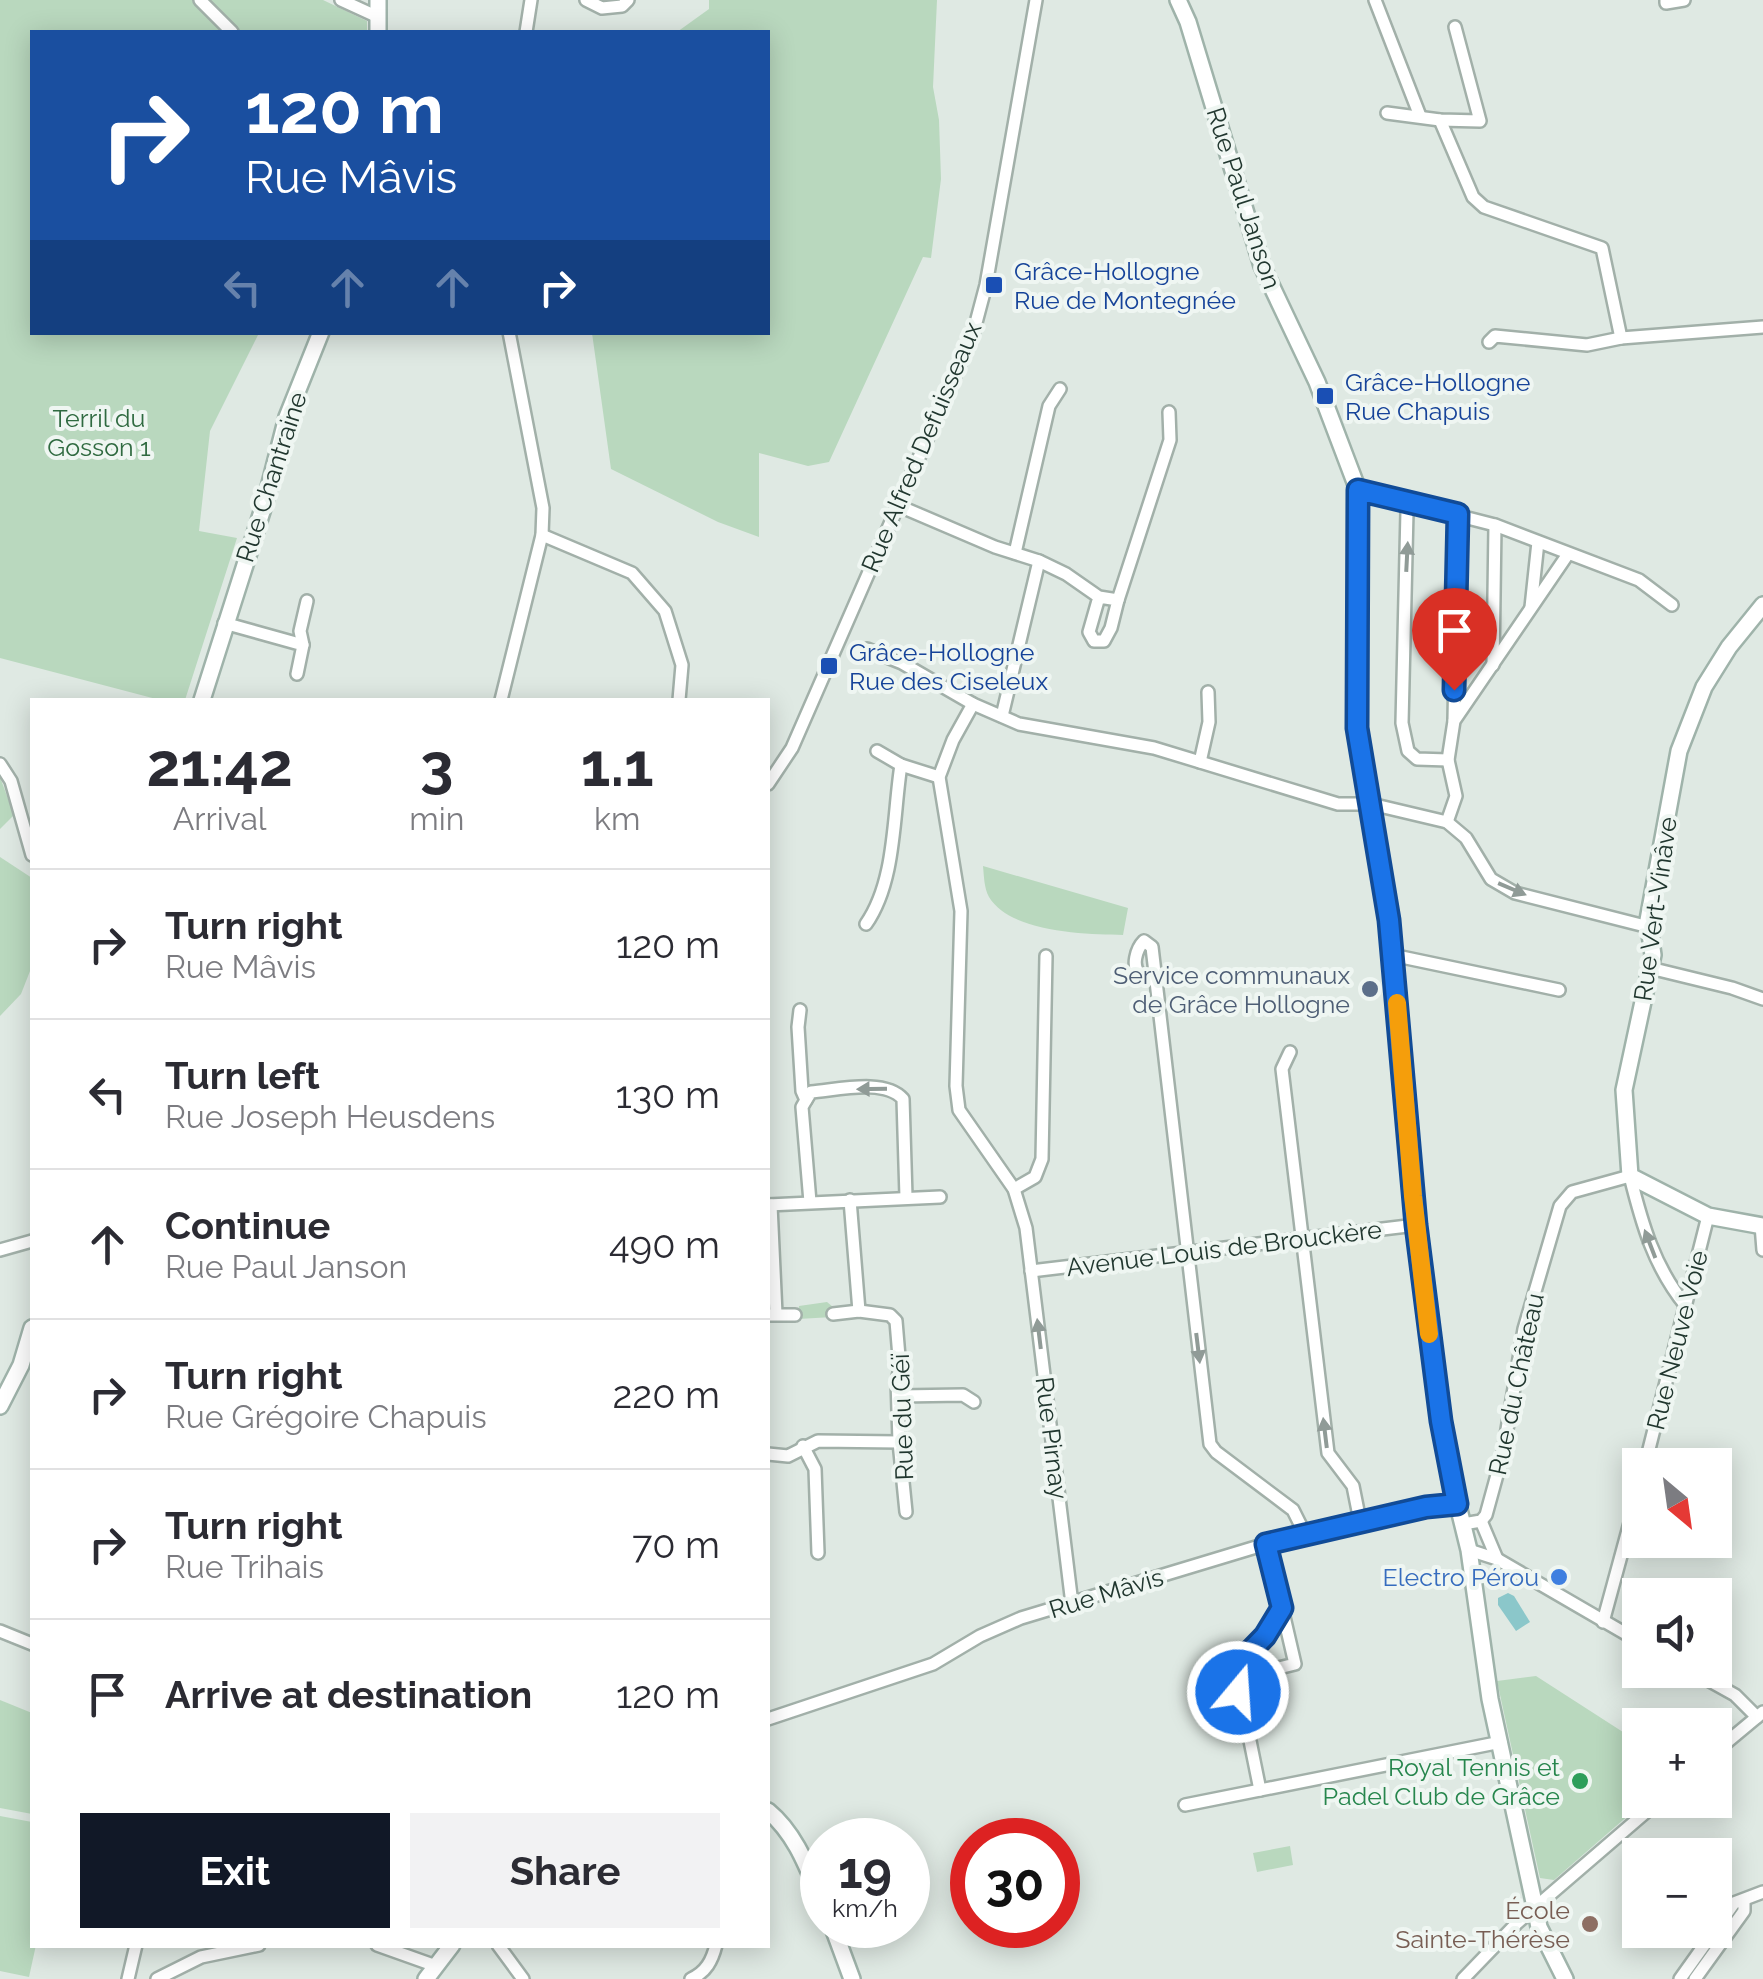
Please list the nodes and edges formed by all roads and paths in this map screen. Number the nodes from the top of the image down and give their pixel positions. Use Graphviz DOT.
graph roads {
  1 [pos="200,0"];
  2 [pos="341,0"];
  3 [pos="531,0"];
  4 [pos="586,0"];
  5 [pos="628,0"];
  6 [pos="1036,0"];
  7 [pos="1178,0"];
  8 [pos="1375,0"];
  9 [pos="1666,0"];
  10 [pos="1684,0"];
  11 [pos="378,16"];
  12 [pos="1454,27"];
  13 [pos="230,30"];
  14 [pos="526,30"];
  15 [pos="1386,113"];
  16 [pos="1420,116"];
  17 [pos="1440,120"];
  18 [pos="1763,327"];
  19 [pos="320,335"];
  20 [pos="509,335"];
  21 [pos="1621,338"];
  22 [pos="1488,342"];
  23 [pos="1060,389"];
  24 [pos="1169,412"];
  25 [pos="1358,490"];
  26 [pos="1410,502"];
  27 [pos="899,506"];
  28 [pos="1458,514"];
  29 [pos="1495,525"];
  30 [pos="542,536"];
  31 [pos="1538,542"];
  32 [pos="1014,553"];
  33 [pos="1568,554"];
  34 [pos="1039,561"];
  35 [pos="1100,597"];
  36 [pos="1118,600"];
  37 [pos="308,601"];
  38 [pos="1763,604"];
  39 [pos="1672,605"];
  40 [pos="1531,612"];
  41 [pos="224,623"];
  42 [pos="303,645"];
  43 [pos="867,650"];
  44 [pos="1493,665"];
  45 [pos="297,674"];
  46 [pos="1208,692"];
  47 [pos="203,698"];
  48 [pos="502,698"];
  49 [pos="679,698"];
  50 [pos="973,704"];
  51 [pos="1002,716"];
  52 [pos="1454,722"];
  53 [pos="878,750"];
  54 [pos="1448,760"];
  55 [pos="1200,762"];
  56 [pos="0,764"];
  57 [pos="901,765"];
  58 [pos="939,777"];
  59 [pos="770,781"];
  60 [pos="1371,804"];
  61 [pos="1447,822"];
  62 [pos="30,848"];
  63 [pos="866,924"];
  64 [pos="1649,927"];
  65 [pos="1392,955"];
  66 [pos="1046,956"];
  67 [pos="1650,968"];
  68 [pos="1154,981"];
  69 [pos="1560,990"];
  70 [pos="1763,999"];
  71 [pos="800,1010"];
  72 [pos="1290,1052"];
  73 [pos="806,1100"];
  74 [pos="1630,1176"];
  75 [pos="1014,1189"];
  76 [pos="906,1197"];
  77 [pos="940,1197"];
  78 [pos="850,1200"];
  79 [pos="810,1202"];
  80 [pos="770,1205"];
  81 [pos="1708,1216"];
  82 [pos="1416,1225"];
  83 [pos="1762,1225"];
  84 [pos="1302,1238"];
  85 [pos="770,1241"];
  86 [pos="30,1242"];
  87 [pos="0,1250"];
  88 [pos="1763,1250"];
  89 [pos="1186,1252"];
  90 [pos="1031,1271"];
  91 [pos="1686,1306"];
  92 [pos="859,1311"];
  93 [pos="772,1314"];
  94 [pos="834,1314"];
  95 [pos="795,1315"];
  96 [pos="30,1335"];
  97 [pos="900,1396"];
  98 [pos="974,1402"];
  99 [pos="0,1406"];
  100 [pos="900,1442"];
  101 [pos="803,1446"];
  102 [pos="1649,1448"];
  103 [pos="770,1454"];
  104 [pos="1457,1504"];
  105 [pos="906,1512"];
  106 [pos="1360,1521"];
  107 [pos="1480,1521"];
  108 [pos="1463,1524"];
  109 [pos="1305,1534"];
  110 [pos="1266,1544"];
  111 [pos="1468,1550"];
  112 [pos="1622,1552"];
  113 [pos="818,1553"];
  114 [pos="1496,1559"];
  115 [pos="1072,1604"];
  116 [pos="1282,1608"];
  117 [pos="1603,1622"];
  118 [pos="0,1631"];
  119 [pos="1622,1632"];
  120 [pos="1265,1636"];
  121 [pos="30,1643"];
  122 [pos="1291,1646"];
  123 [pos="1249,1651"];
  124 [pos="1258,1673"];
  125 [pos="1722,1688"];
  126 [pos="1238,1692"];
  127 [pos="1760,1715"];
  128 [pos="770,1718"];
  129 [pos="1732,1738"];
  130 [pos="1501,1742"];
  131 [pos="1260,1790"];
  132 [pos="1185,1806"];
  133 [pos="770,1813"];
  134 [pos="1639,1818"];
  135 [pos="800,1849"];
  136 [pos="1763,1892"];
  137 [pos="1744,1900"];
  138 [pos="1732,1906"];
  139 [pos="1535,1908"];
  140 [pos="135,1948"];
  141 [pos="244,1948"];
  142 [pos="383,1948"];
  143 [pos="450,1948"];
  144 [pos="500,1948"];
  145 [pos="715,1948"];
  146 [pos="841,1948"];
  147 [pos="1702,1948"];
  148 [pos="431,1972"];
  149 [pos="128,1979"];
  150 [pos="156,1979"];
  151 [pos="523,1979"];
  152 [pos="690,1979"];
  153 [pos="852,1979"];
  154 [pos="1464,1979"];
  155 [pos="1565,1979"];
  156 [pos="1680,1979"];
  157 [pos="1695,1979"];
  1 -- 13 [label="street"];
  2 -- 11 [label="street"];
  3 -- 14 [label="street"];
  4 -- 5 [label="street"];
  6 -- 27 [label="street, Rue Alfred Defuisseaux"];
  7 -- 25 [label="street, Rue Paul Janson"];
  8 -- 16 [label="street"];
  9 -- 10 [label="street"];
  12 -- 17 [label="street"];
  15 -- 16 [label="street"];
  16 -- 17 [label="street"];
  17 -- 21 [label="street"];
  18 -- 21 [label="street"];
  19 -- 41 [label="street, Rue Chantraine"];
  20 -- 30 [label="street"];
  21 -- 22 [label="street"];
  23 -- 32 [label="street"];
  24 -- 36 [label="street"];
  25 -- 26 [label="street"];
  25 -- 60 [label="street, Rue Paul Janson"];
  26 -- 28 [label="street"];
  54 -- 26 [label="street, one-way"];
  27 -- 32 [label="street"];
  27 -- 59 [label="street, Rue Alfred Defuisseaux"];
  28 -- 29 [label="street"];
  28 -- 52 [label="street"];
  29 -- 31 [label="street"];
  29 -- 44 [label="street"];
  30 -- 48 [label="street"];
  30 -- 49 [label="street"];
  31 -- 33 [label="street"];
  31 -- 40 [label="street"];
  32 -- 34 [label="street"];
  33 -- 39 [label="street"];
  33 -- 40 [label="street"];
  34 -- 35 [label="street"];
  34 -- 51 [label="street"];
  35 -- 36 [label="street"];
  35 -- 36 [label="street"];
  37 -- 42 [label="street"];
  38 -- 64 [label="street, Rue Vert-Vinâve"];
  40 -- 44 [label="street"];
  41 -- 42 [label="street"];
  41 -- 47 [label="street, Rue Chantraine"];
  42 -- 45 [label="street"];
  43 -- 50 [label="street"];
  44 -- 52 [label="street"];
  46 -- 55 [label="street"];
  50 -- 51 [label="street"];
  50 -- 58 [label="street"];
  51 -- 55 [label="street"];
  52 -- 54 [label="street"];
  53 -- 57 [label="street"];
  54 -- 61 [label="street"];
  55 -- 60 [label="street"];
  56 -- 62 [label="street"];
  57 -- 58 [label="street"];
  57 -- 63 [label="street"];
  58 -- 75 [label="street, Rue Pirnay"];
  60 -- 61 [label="street"];
  60 -- 65 [label="street, Rue Paul Janson"];
  61 -- 64 [label="street, one-way"];
  64 -- 67 [label="street, Rue Vert-Vinâve"];
  65 -- 69 [label="street"];
  65 -- 82 [label="street, Rue Paul Janson"];
  66 -- 75 [label="street"];
  67 -- 70 [label="street"];
  67 -- 74 [label="street, Rue Vert-Vinâve"];
  68 -- 89 [label="street"];
  71 -- 73 [label="street"];
  72 -- 84 [label="street"];
  76 -- 73 [label="street, one-way"];
  73 -- 79 [label="street"];
  74 -- 81 [label="street"];
  91 -- 74 [label="street, one-way"];
  74 -- 107 [label="street, Rue du Château"];
  75 -- 90 [label="street, Rue Pirnay"];
  76 -- 77 [label="street"];
  76 -- 78 [label="street"];
  78 -- 79 [label="street"];
  78 -- 92 [label="street"];
  79 -- 80 [label="street"];
  81 -- 83 [label="street"];
  81 -- 91 [label="street, Rue Neuve Voie"];
  82 -- 84 [label="street, Avenue Louis de Brouckère"];
  82 -- 104 [label="street, Rue Paul Janson"];
  83 -- 88 [label="street"];
  84 -- 89 [label="street, Avenue Louis de Brouckère"];
  106 -- 84 [label="street, one-way"];
  85 -- 93 [label="street"];
  86 -- 87 [label="street"];
  89 -- 90 [label="street, Avenue Louis de Brouckère"];
  89 -- 109 [label="street, one-way"];
  115 -- 90 [label="street, Rue Pirnay, one-way"];
  91 -- 102 [label="street, Rue Neuve Voie"];
  92 -- 94 [label="street"];
  92 -- 97 [label="street, Rue du Géï"];
  93 -- 95 [label="street"];
  96 -- 99 [label="street"];
  97 -- 98 [label="street"];
  97 -- 100 [label="street, Rue du Géï"];
  100 -- 101 [label="street"];
  100 -- 105 [label="street, Rue du Géï"];
  101 -- 103 [label="street"];
  101 -- 113 [label="street"];
  104 -- 106 [label="street, Rue Mâvis"];
  104 -- 108 [label="street, Rue Paul Janson"];
  106 -- 109 [label="street, Rue Mâvis"];
  107 -- 108 [label="street"];
  107 -- 114 [label="street"];
  108 -- 111 [label="street, Rue Paul Janson"];
  109 -- 110 [label="street, Rue Mâvis"];
  110 -- 115 [label="street, Rue Mâvis"];
  110 -- 116 [label="street"];
  111 -- 114 [label="street"];
  111 -- 130 [label="street, Rue Paul Janson"];
  112 -- 117 [label="street"];
  114 -- 117 [label="street"];
  115 -- 128 [label="street, Rue Mâvis"];
  116 -- 120 [label="street"];
  116 -- 122 [label="street"];
  117 -- 119 [label="street"];
  118 -- 121 [label="street"];
  120 -- 122 [label="street"];
  120 -- 123 [label="street"];
  122 -- 124 [label="street"];
  123 -- 124 [label="street"];
  123 -- 126 [label="street"];
  124 -- 126 [label="street"];
  125 -- 127 [label="street"];
  126 -- 131 [label="street"];
  127 -- 129 [label="street"];
  130 -- 131 [label="street"];
  130 -- 139 [label="street, Rue Paul Janson"];
  131 -- 132 [label="street"];
  133 -- 135 [label="street"];
  134 -- 139 [label="street"];
  136 -- 137 [label="street"];
  137 -- 138 [label="street"];
  137 -- 157 [label="street"];
  139 -- 154 [label="street"];
  139 -- 155 [label="street, Rue Paul Janson"];
  140 -- 149 [label="street"];
  141 -- 150 [label="street"];
  142 -- 148 [label="street"];
  143 -- 148 [label="street"];
  144 -- 151 [label="street"];
  145 -- 152 [label="street"];
  146 -- 153 [label="street"];
  147 -- 156 [label="street"];
}
